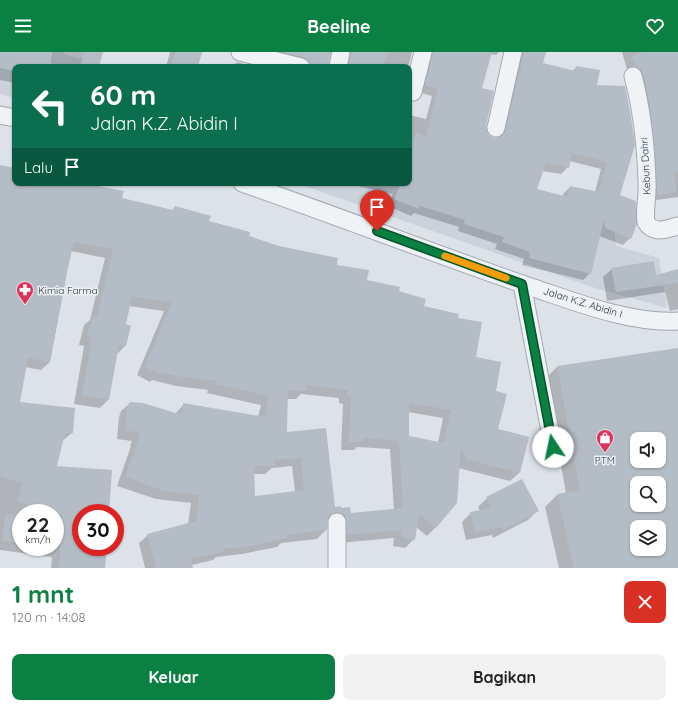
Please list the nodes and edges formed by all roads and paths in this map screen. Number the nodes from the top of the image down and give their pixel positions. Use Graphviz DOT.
graph roads {
  1 [pos="341,52"];
  2 [pos="423,52"];
  3 [pos="513,52"];
  4 [pos="250,53"];
  5 [pos="290,64"];
  6 [pos="339,64"];
  7 [pos="633,76"];
  8 [pos="412,92"];
  9 [pos="0,115"];
  10 [pos="12,117"];
  11 [pos="496,128"];
  12 [pos="251,186"];
  13 [pos="678,226"];
  14 [pos="522,284"];
  15 [pos="678,321"];
  16 [pos="553,447"];
  17 [pos="337,522"];
  18 [pos="337,568"];
  1 -- 6 [label="street"];
  2 -- 8 [label="street"];
  3 -- 11 [label="street"];
  4 -- 5 [label="street"];
  7 -- 13 [label="street, Kebun Dahri"];
  9 -- 10 [label="street"];
  12 -- 14 [label="street, Jalan K.Z. Abidin I"];
  14 -- 15 [label="street, Jalan K.Z. Abidin I"];
  14 -- 16 [label="street"];
  17 -- 18 [label="street"];
}
